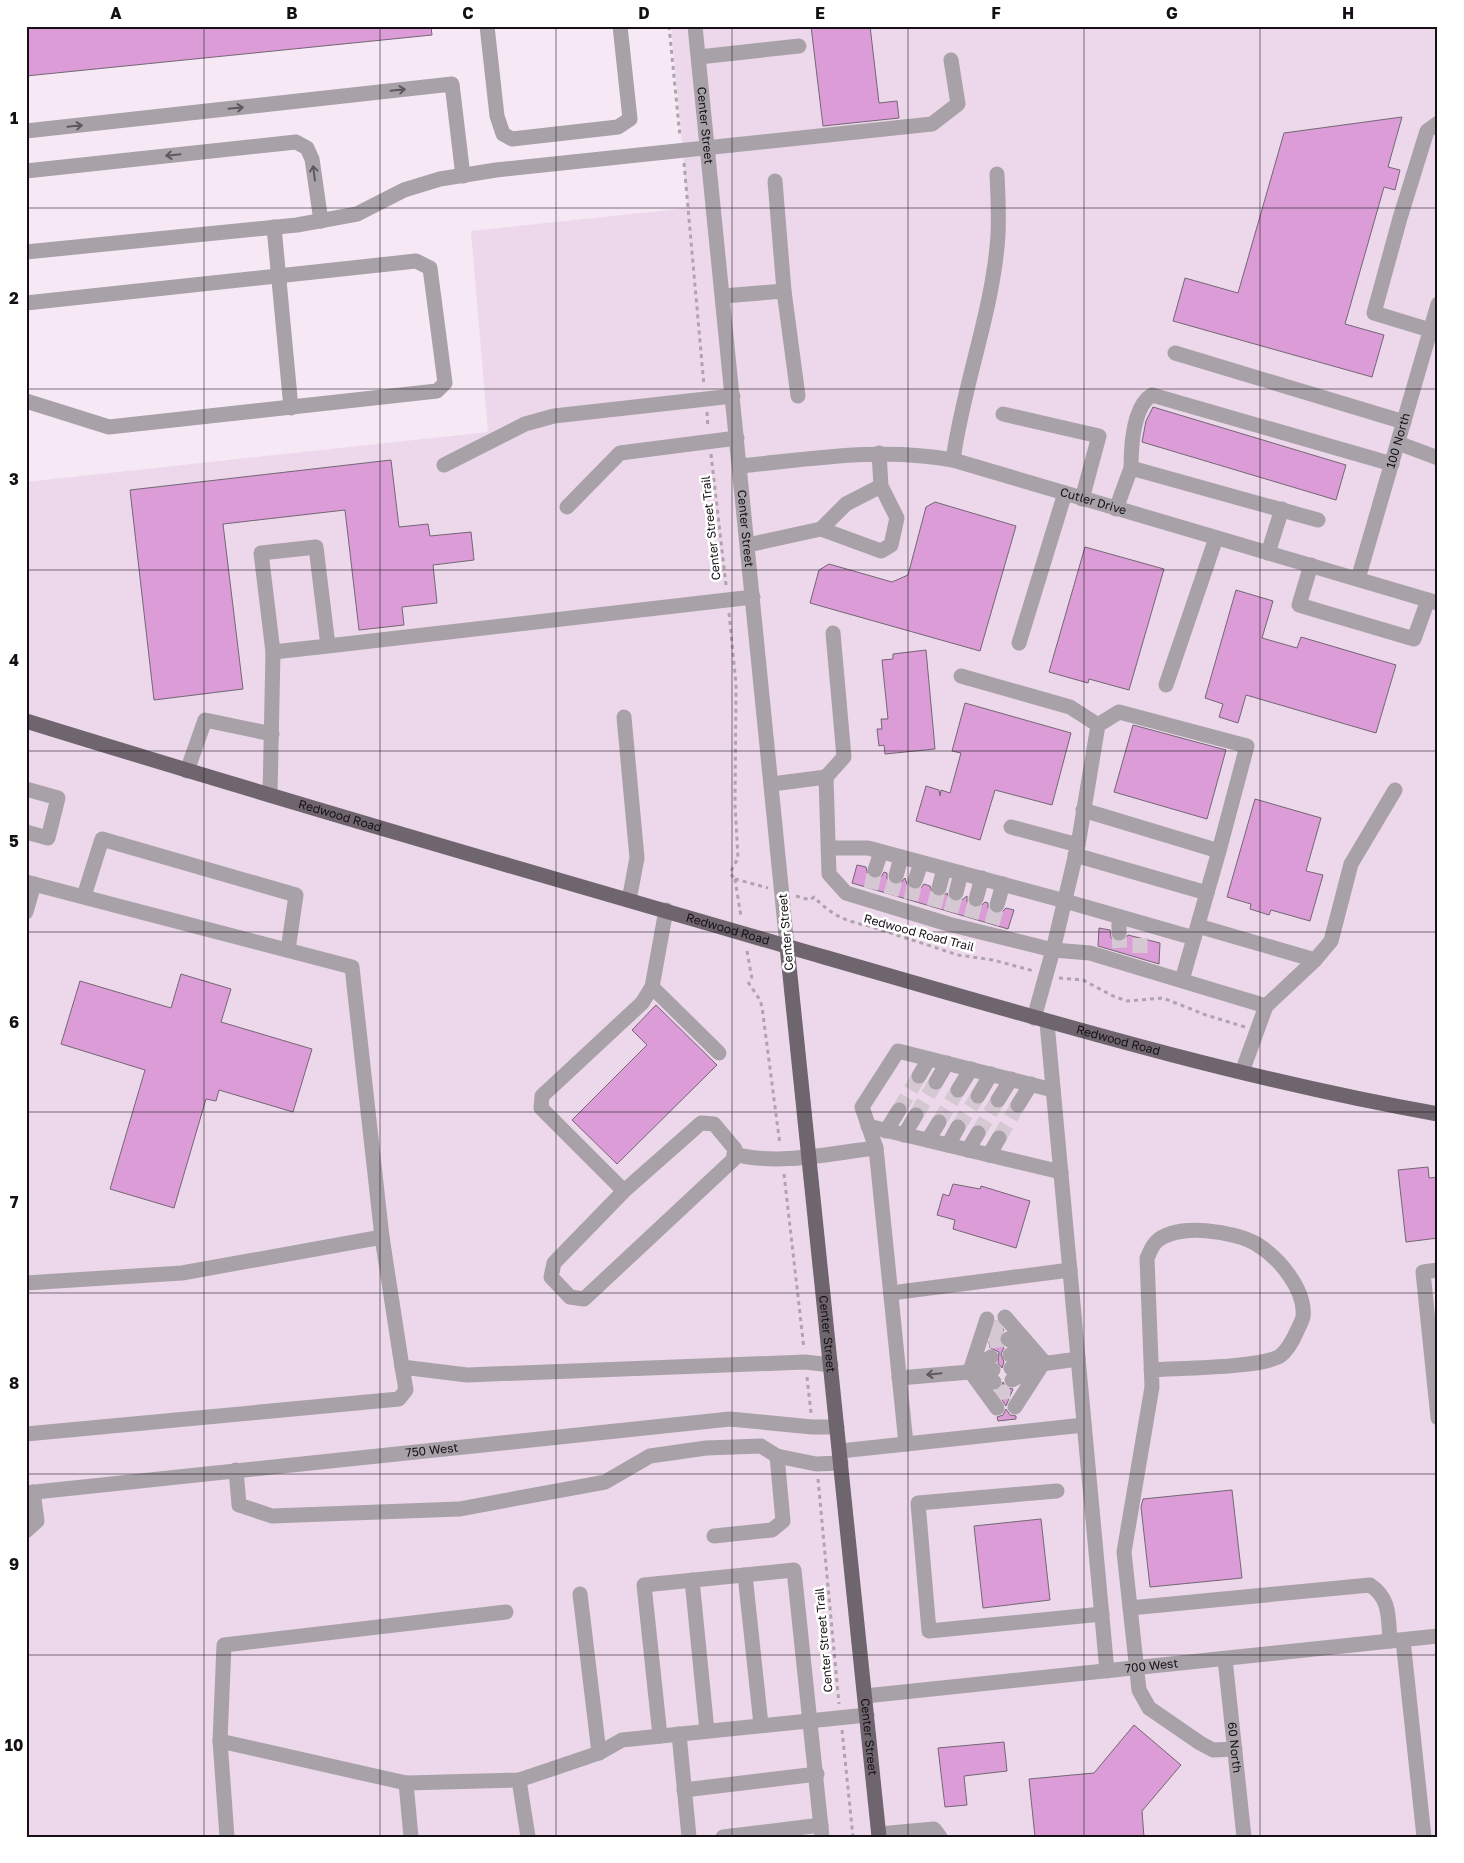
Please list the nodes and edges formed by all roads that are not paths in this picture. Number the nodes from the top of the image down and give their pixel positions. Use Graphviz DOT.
graph roads {
  1 [pos="487,26"];
  2 [pos="620,26"];
  3 [pos="695,26"];
  4 [pos="799,46"];
  5 [pos="698,57"];
  6 [pos="951,60"];
  7 [pos="1438,123"];
  8 [pos="26,131"];
  9 [pos="708,150"];
  10 [pos="26,171"];
  11 [pos="997,174"];
  12 [pos="463,176"];
  13 [pos="776,180"];
  14 [pos="320,221"];
  15 [pos="274,227"];
  16 [pos="26,252"];
  17 [pos="280,275"];
  18 [pos="784,290"];
  19 [pos="723,296"];
  20 [pos="26,303"];
  21 [pos="1437,309"];
  22 [pos="1430,330"];
  23 [pos="1175,353"];
  24 [pos="733,396"];
  25 [pos="798,396"];
  26 [pos="26,401"];
  27 [pos="291,408"];
  28 [pos="1003,414"];
  29 [pos="1404,422"];
  30 [pos="737,438"];
  31 [pos="1398,443"];
  32 [pos="879,453"];
  33 [pos="1438,458"];
  34 [pos="953,460"];
  35 [pos="1392,464"];
  36 [pos="444,465"];
  37 [pos="740,466"];
  38 [pos="1131,468"];
  39 [pos="881,486"];
  40 [pos="1065,493"];
  41 [pos="1082,499"];
  42 [pos="567,507"];
  43 [pos="1116,509"];
  44 [pos="1282,509"];
  45 [pos="1318,520"];
  46 [pos="821,529"];
  47 [pos="1216,538"];
  48 [pos="748,545"];
  49 [pos="1268,553"];
  50 [pos="1311,566"];
  51 [pos="1358,579"];
  52 [pos="753,597"];
  53 [pos="1433,601"];
  54 [pos="833,633"];
  55 [pos="1018,643"];
  56 [pos="328,646"];
  57 [pos="273,652"];
  58 [pos="961,676"];
  59 [pos="1166,685"];
  60 [pos="624,717"];
  61 [pos="26,721"];
  62 [pos="1098,725"];
  63 [pos="272,734"];
  64 [pos="187,771"];
  65 [pos="826,777"];
  66 [pos="772,784"];
  67 [pos="26,789"];
  68 [pos="1395,790"];
  69 [pos="270,795"];
  70 [pos="1083,810"];
  71 [pos="1011,828"];
  72 [pos="26,832"];
  73 [pos="829,848"];
  74 [pos="1076,850"];
  75 [pos="1219,851"];
  76 [pos="881,852"];
  77 [pos="901,857"];
  78 [pos="921,863"];
  79 [pos="944,868"];
  80 [pos="876,870"];
  81 [pos="961,874"];
  82 [pos="896,876"];
  83 [pos="982,878"];
  84 [pos="915,881"];
  85 [pos="30,883"];
  86 [pos="1003,884"];
  87 [pos="939,888"];
  88 [pos="956,893"];
  89 [pos="1207,893"];
  90 [pos="84,896"];
  91 [pos="976,899"];
  92 [pos="629,900"];
  93 [pos="1065,901"];
  94 [pos="997,905"];
  95 [pos="666,910"];
  96 [pos="26,912"];
  97 [pos="1119,917"];
  98 [pos="1196,932"];
  99 [pos="1119,933"];
  100 [pos="787,946"];
  101 [pos="288,950"];
  102 [pos="1054,950"];
  103 [pos="1315,960"];
  104 [pos="1182,980"];
  105 [pos="652,987"];
  106 [pos="1266,1006"];
  107 [pos="1040,1020"];
  108 [pos="719,1053"];
  109 [pos="929,1059"];
  110 [pos="947,1063"];
  111 [pos="971,1069"];
  112 [pos="1242,1072"];
  113 [pos="991,1074"];
  114 [pos="919,1076"];
  115 [pos="1011,1079"];
  116 [pos="936,1082"];
  117 [pos="1031,1084"];
  118 [pos="958,1090"];
  119 [pos="1053,1090"];
  120 [pos="978,1096"];
  121 [pos="998,1100"];
  122 [pos="1018,1105"];
  123 [pos="898,1110"];
  124 [pos="1438,1114"];
  125 [pos="916,1115"];
  126 [pos="939,1122"];
  127 [pos="868,1126"];
  128 [pos="958,1127"];
  129 [pos="886,1131"];
  130 [pos="978,1133"];
  131 [pos="904,1135"];
  132 [pos="999,1138"];
  133 [pos="928,1140"];
  134 [pos="948,1145"];
  135 [pos="876,1148"];
  136 [pos="968,1150"];
  137 [pos="734,1154"];
  138 [pos="989,1155"];
  139 [pos="808,1156"];
  140 [pos="1061,1172"];
  141 [pos="624,1191"];
  142 [pos="382,1237"];
  143 [pos="1070,1270"];
  144 [pos="1438,1270"];
  145 [pos="26,1283"];
  146 [pos="891,1293"];
  147 [pos="1432,1316"];
  148 [pos="1078,1359"];
  149 [pos="1044,1362"];
  150 [pos="831,1365"];
  151 [pos="402,1367"];
  152 [pos="1151,1370"];
  153 [pos="970,1371"];
  154 [pos="899,1378"];
  155 [pos="994,1382"];
  156 [pos="1015,1407"];
  157 [pos="1438,1418"];
  158 [pos="1084,1425"];
  159 [pos="837,1427"];
  160 [pos="26,1434"];
  161 [pos="906,1444"];
  162 [pos="777,1456"];
  163 [pos="840,1457"];
  164 [pos="236,1470"];
  165 [pos="1057,1491"];
  166 [pos="30,1493"];
  167 [pos="26,1531"];
  168 [pos="714,1536"];
  169 [pos="745,1575"];
  170 [pos="692,1580"];
  171 [pos="580,1594"];
  172 [pos="1130,1608"];
  173 [pos="506,1612"];
  174 [pos="1102,1614"];
  175 [pos="1438,1636"];
  176 [pos="1397,1641"];
  177 [pos="1225,1659"];
  178 [pos="1138,1668"];
  179 [pos="1107,1671"];
  180 [pos="865,1696"];
  181 [pos="867,1715"];
  182 [pos="810,1719"];
  183 [pos="761,1725"];
  184 [pos="707,1731"];
  185 [pos="678,1734"];
  186 [pos="660,1736"];
  187 [pos="220,1741"];
  188 [pos="1235,1749"];
  189 [pos="599,1753"];
  190 [pos="817,1774"];
  191 [pos="519,1780"];
  192 [pos="406,1783"];
  193 [pos="684,1790"];
  194 [pos="821,1831"];
  195 [pos="879,1835"];
  196 [pos="228,1837"];
  197 [pos="410,1837"];
  198 [pos="528,1837"];
  199 [pos="689,1837"];
  200 [pos="723,1837"];
  201 [pos="940,1837"];
  202 [pos="1244,1837"];
  203 [pos="1424,1837"];
  1 -- 2 [label="street"];
  3 -- 5 [label="street, Center Street"];
  4 -- 5 [label="street"];
  5 -- 9 [label="street, Center Street"];
  6 -- 9 [label="street"];
  7 -- 22 [label="street"];
  8 -- 12 [label="street, one-way"];
  9 -- 12 [label="street"];
  9 -- 19 [label="street, Center Street"];
  14 -- 10 [label="street, one-way"];
  11 -- 34 [label="street"];
  12 -- 14 [label="street"];
  13 -- 18 [label="street"];
  14 -- 15 [label="street"];
  15 -- 16 [label="street"];
  15 -- 17 [label="street"];
  17 -- 20 [label="street"];
  17 -- 27 [label="street"];
  17 -- 27 [label="street"];
  18 -- 19 [label="street"];
  18 -- 25 [label="street"];
  19 -- 24 [label="street, Center Street"];
  21 -- 22 [label="street, 100 North"];
  22 -- 29 [label="street, 100 North"];
  23 -- 29 [label="street"];
  24 -- 30 [label="street, Center Street"];
  24 -- 36 [label="street"];
  26 -- 27 [label="street"];
  28 -- 41 [label="street"];
  29 -- 31 [label="street, 100 North"];
  30 -- 37 [label="street, Center Street"];
  30 -- 42 [label="street"];
  31 -- 33 [label="street"];
  31 -- 35 [label="street, 100 North"];
  32 -- 34 [label="street, Cutler Drive"];
  32 -- 37 [label="street, Cutler Drive"];
  32 -- 39 [label="street"];
  34 -- 40 [label="street, Cutler Drive"];
  35 -- 38 [label="street"];
  35 -- 51 [label="street, 100 North"];
  37 -- 48 [label="street, Center Street"];
  38 -- 43 [label="street"];
  38 -- 44 [label="street"];
  39 -- 46 [label="street"];
  39 -- 46 [label="street"];
  40 -- 41 [label="street, Cutler Drive"];
  40 -- 55 [label="street"];
  41 -- 43 [label="street, Cutler Drive"];
  43 -- 47 [label="street, Cutler Drive"];
  44 -- 45 [label="street"];
  44 -- 49 [label="street"];
  46 -- 48 [label="street"];
  47 -- 49 [label="street, Cutler Drive"];
  47 -- 59 [label="street"];
  48 -- 52 [label="street, Center Street"];
  49 -- 50 [label="street, Cutler Drive"];
  50 -- 51 [label="street, Cutler Drive"];
  50 -- 53 [label="street"];
  51 -- 53 [label="street, Cutler Drive"];
  52 -- 56 [label="street"];
  52 -- 66 [label="street, Center Street"];
  54 -- 65 [label="street"];
  56 -- 57 [label="street"];
  56 -- 57 [label="street"];
  57 -- 63 [label="street"];
  58 -- 62 [label="street"];
  60 -- 92 [label="street"];
  61 -- 64 [label="main road, Redwood Road"];
  62 -- 70 [label="street"];
  62 -- 75 [label="street"];
  63 -- 64 [label="street"];
  63 -- 69 [label="street"];
  64 -- 69 [label="main road, Redwood Road"];
  65 -- 66 [label="street"];
  65 -- 73 [label="street"];
  66 -- 100 [label="street, Center Street"];
  67 -- 72 [label="street"];
  68 -- 103 [label="street"];
  69 -- 92 [label="main road, Redwood Road"];
  70 -- 74 [label="street"];
  70 -- 75 [label="street"];
  71 -- 74 [label="street"];
  73 -- 76 [label="street"];
  73 -- 102 [label="street"];
  74 -- 89 [label="street"];
  74 -- 93 [label="street"];
  75 -- 89 [label="street"];
  76 -- 77 [label="street"];
  76 -- 80 [label="street"];
  77 -- 78 [label="street"];
  77 -- 82 [label="street"];
  78 -- 79 [label="street"];
  78 -- 84 [label="street"];
  79 -- 81 [label="street"];
  79 -- 87 [label="street"];
  81 -- 83 [label="street"];
  81 -- 88 [label="street"];
  83 -- 86 [label="street"];
  83 -- 91 [label="street"];
  85 -- 90 [label="street"];
  85 -- 96 [label="street"];
  86 -- 93 [label="street"];
  86 -- 94 [label="street"];
  89 -- 98 [label="street"];
  90 -- 101 [label="street"];
  90 -- 101 [label="street"];
  92 -- 95 [label="main road, Redwood Road"];
  93 -- 97 [label="street"];
  93 -- 102 [label="street"];
  95 -- 100 [label="main road, Redwood Road"];
  95 -- 105 [label="street"];
  97 -- 98 [label="street"];
  97 -- 99 [label="street"];
  98 -- 103 [label="street"];
  98 -- 104 [label="street"];
  100 -- 107 [label="main road, Redwood Road"];
  100 -- 139 [label="main road, Center Street"];
  101 -- 142 [label="street"];
  102 -- 104 [label="street"];
  102 -- 107 [label="street"];
  103 -- 106 [label="street"];
  104 -- 106 [label="street"];
  105 -- 108 [label="street"];
  105 -- 141 [label="street"];
  106 -- 112 [label="street"];
  107 -- 112 [label="main road, Redwood Road"];
  107 -- 119 [label="street"];
  109 -- 110 [label="street"];
  109 -- 114 [label="street"];
  109 -- 127 [label="street"];
  110 -- 111 [label="street"];
  110 -- 116 [label="street"];
  111 -- 113 [label="street"];
  111 -- 118 [label="street"];
  112 -- 124 [label="main road, Redwood Road"];
  113 -- 115 [label="street"];
  113 -- 120 [label="street"];
  115 -- 117 [label="street"];
  115 -- 121 [label="street"];
  117 -- 119 [label="street"];
  117 -- 122 [label="street"];
  119 -- 140 [label="street"];
  123 -- 129 [label="street"];
  125 -- 131 [label="street"];
  126 -- 133 [label="street"];
  127 -- 129 [label="street"];
  127 -- 135 [label="street"];
  128 -- 134 [label="street"];
  129 -- 131 [label="street"];
  130 -- 136 [label="street"];
  131 -- 133 [label="street"];
  132 -- 138 [label="street"];
  133 -- 134 [label="street"];
  134 -- 136 [label="street"];
  135 -- 139 [label="street"];
  135 -- 146 [label="street"];
  136 -- 138 [label="street"];
  137 -- 139 [label="street"];
  137 -- 141 [label="street"];
  137 -- 141 [label="street"];
  138 -- 140 [label="street"];
  139 -- 150 [label="main road, Center Street"];
  140 -- 143 [label="street"];
  142 -- 145 [label="street"];
  142 -- 151 [label="street"];
  143 -- 146 [label="street"];
  143 -- 148 [label="street"];
  144 -- 147 [label="street"];
  146 -- 154 [label="street"];
  147 -- 157 [label="street"];
  148 -- 149 [label="street"];
  148 -- 158 [label="street"];
  149 -- 149 [label="street"];
  149 -- 149 [label="street"];
  149 -- 156 [label="street"];
  150 -- 151 [label="street"];
  150 -- 159 [label="main road, Center Street"];
  151 -- 160 [label="street"];
  152 -- 152 [label="street"];
  152 -- 172 [label="street"];
  153 -- 153 [label="street"];
  153 -- 154 [label="street, one-way"];
  153 -- 155 [label="street"];
  153 -- 155 [label="street"];
  153 -- 155 [label="street"];
  154 -- 161 [label="street"];
  158 -- 161 [label="street"];
  158 -- 174 [label="street"];
  159 -- 163 [label="main road, Center Street"];
  159 -- 164 [label="street, 750 West"];
  161 -- 163 [label="street"];
  162 -- 163 [label="street"];
  162 -- 164 [label="street"];
  162 -- 168 [label="street"];
  163 -- 180 [label="main road, Center Street"];
  164 -- 166 [label="street, 750 West"];
  165 -- 174 [label="street"];
  166 -- 167 [label="street"];
  169 -- 170 [label="street"];
  169 -- 182 [label="street"];
  169 -- 183 [label="street"];
  170 -- 184 [label="street"];
  170 -- 186 [label="street"];
  171 -- 189 [label="street"];
  172 -- 176 [label="street"];
  172 -- 178 [label="street"];
  173 -- 187 [label="street"];
  174 -- 179 [label="street"];
  175 -- 176 [label="street, 700 West"];
  176 -- 177 [label="street, 700 West"];
  176 -- 203 [label="street"];
  177 -- 178 [label="street, 700 West"];
  177 -- 188 [label="street, 60 North"];
  178 -- 179 [label="street, 700 West"];
  178 -- 188 [label="street"];
  179 -- 180 [label="street, 700 West"];
  180 -- 181 [label="main road, Center Street"];
  181 -- 182 [label="street"];
  181 -- 195 [label="main road, Center Street"];
  182 -- 183 [label="street"];
  182 -- 190 [label="street"];
  183 -- 184 [label="street"];
  184 -- 185 [label="street"];
  185 -- 186 [label="street"];
  185 -- 193 [label="street"];
  186 -- 189 [label="street"];
  187 -- 192 [label="street"];
  187 -- 196 [label="street"];
  188 -- 202 [label="street, 60 North"];
  189 -- 191 [label="street"];
  190 -- 193 [label="street"];
  190 -- 194 [label="street"];
  191 -- 192 [label="street"];
  191 -- 198 [label="street"];
  192 -- 197 [label="street"];
  193 -- 199 [label="street"];
  194 -- 200 [label="street"];
  195 -- 201 [label="street"];
}
